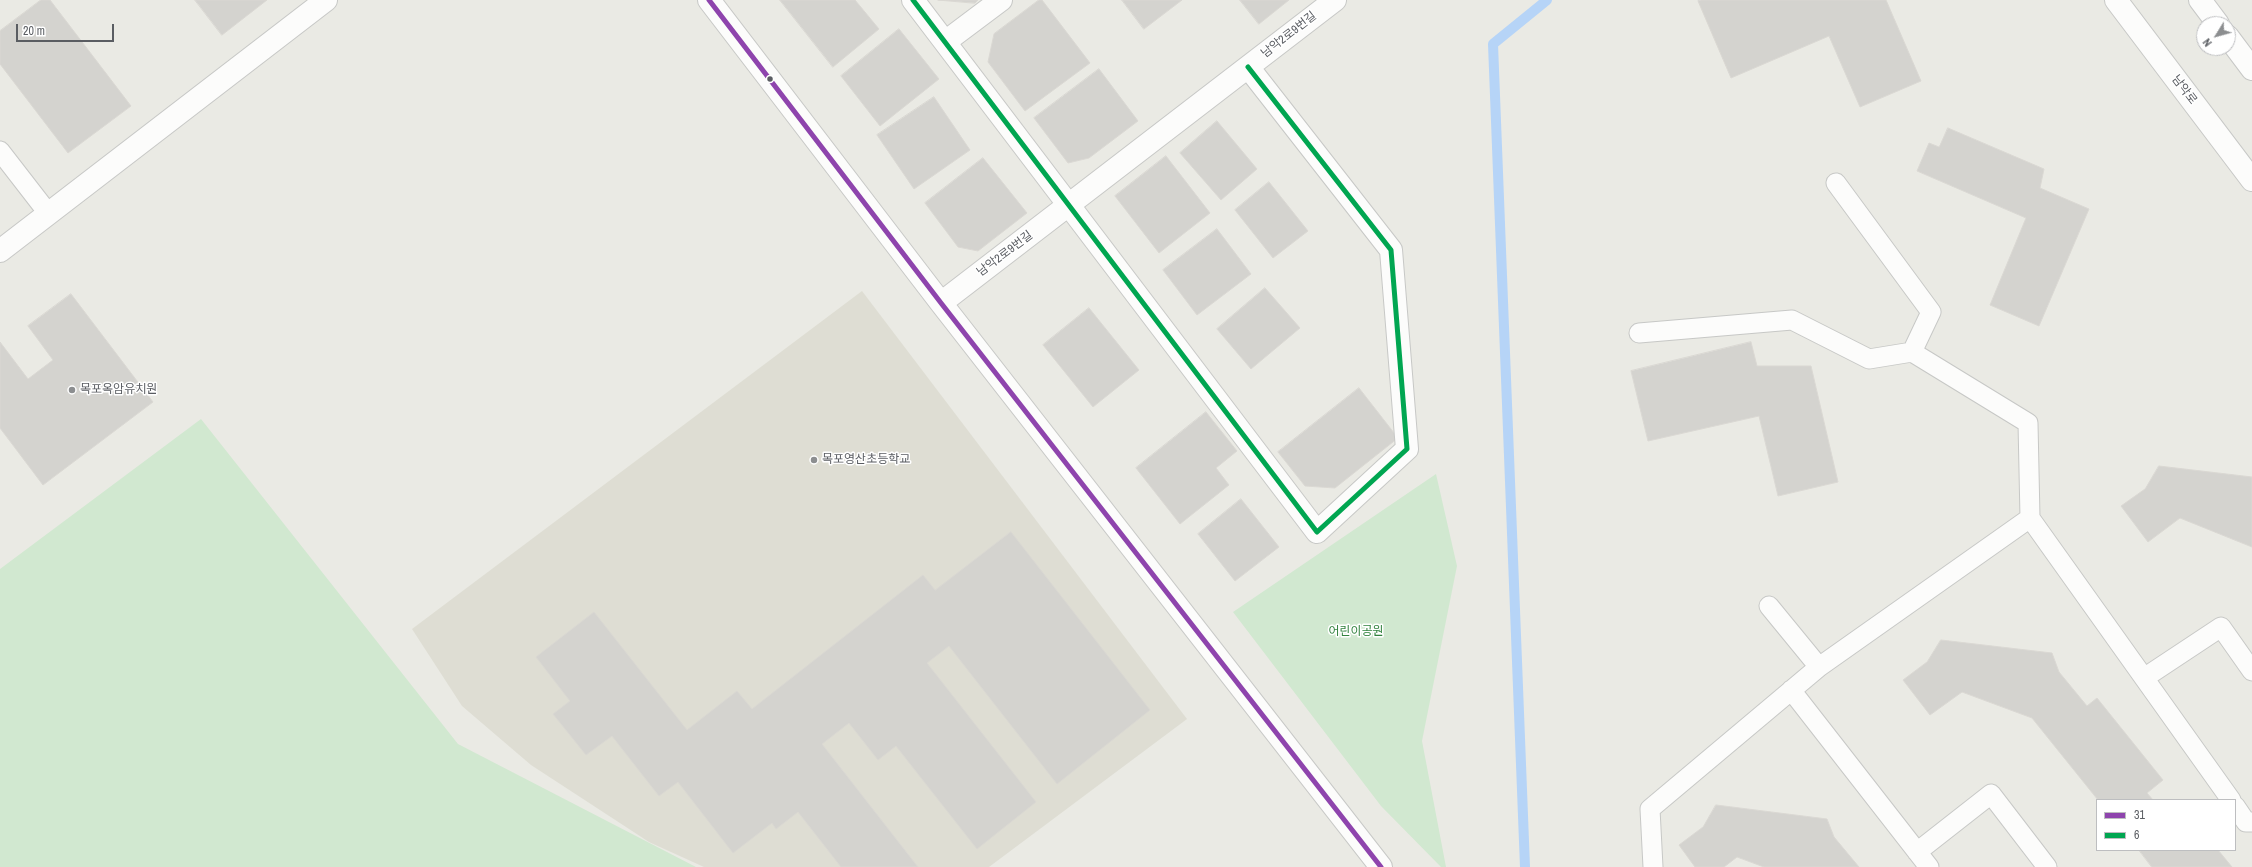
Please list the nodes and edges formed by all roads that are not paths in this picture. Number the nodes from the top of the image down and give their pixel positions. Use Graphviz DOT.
graph roads {
  1 [pos="326,0"];
  2 [pos="709,0"];
  3 [pos="913,0"];
  4 [pos="1001,0"];
  5 [pos="1335,0"];
  6 [pos="2116,0"];
  7 [pos="2200,0"];
  8 [pos="2212,16"];
  9 [pos="945,42"];
  10 [pos="2236,48"];
  11 [pos="1248,67"];
  12 [pos="2252,69"];
  13 [pos="0,152"];
  14 [pos="2252,180"];
  15 [pos="1836,183"];
  16 [pos="1069,205"];
  17 [pos="48,214"];
  18 [pos="0,251"];
  19 [pos="941,302"];
  20 [pos="1639,333"];
  21 [pos="1912,352"];
  22 [pos="2030,518"];
  23 [pos="1769,606"];
  24 [pos="1819,667"];
  25 [pos="2252,671"];
  26 [pos="2144,678"];
  27 [pos="1791,690"];
  28 [pos="2230,799"];
  29 [pos="2236,807"];
  30 [pos="2252,822"];
  31 [pos="1917,852"];
  32 [pos="1381,867"];
  33 [pos="1653,867"];
  34 [pos="1929,867"];
  35 [pos="2047,867"];
  1 -- 17 [label="street"];
  2 -- 19 [label="street"];
  3 -- 9 [label="street"];
  4 -- 9 [label="street"];
  5 -- 11 [label="street, 남악2로9번길"];
  6 -- 14 [label="street, 남악로"];
  7 -- 8 [label="street"];
  9 -- 16 [label="street"];
  10 -- 12 [label="street"];
  11 -- 16 [label="street, 남악2로9번길"];
  11 -- 16 [label="street"];
  13 -- 17 [label="lane"];
  15 -- 21 [label="lane"];
  16 -- 19 [label="street, 남악2로9번길"];
  17 -- 18 [label="street"];
  19 -- 32 [label="street"];
  20 -- 21 [label="lane"];
  21 -- 22 [label="lane"];
  22 -- 24 [label="lane"];
  22 -- 26 [label="lane"];
  23 -- 24 [label="lane"];
  24 -- 27 [label="lane"];
  25 -- 26 [label="lane"];
  26 -- 28 [label="lane"];
  27 -- 31 [label="lane"];
  27 -- 33 [label="lane"];
  29 -- 30 [label="lane"];
  31 -- 34 [label="lane"];
  31 -- 35 [label="lane"];
}
